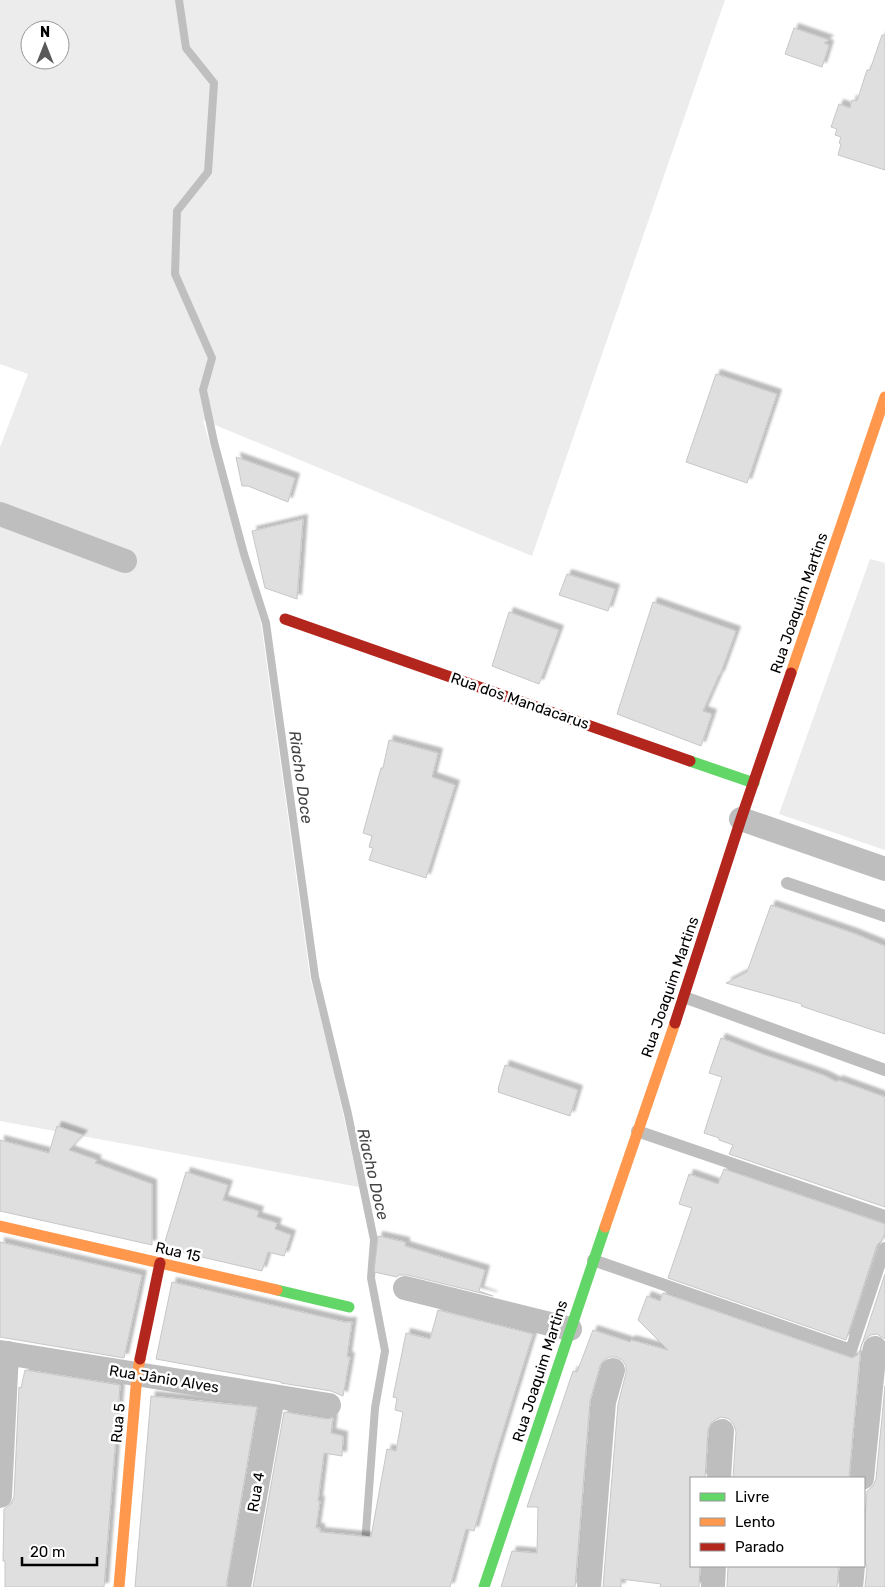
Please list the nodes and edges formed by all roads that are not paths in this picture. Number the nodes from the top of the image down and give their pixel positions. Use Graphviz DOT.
graph roads {
  1 [pos="885,397"];
  2 [pos="0,514"];
  3 [pos="125,561"];
  4 [pos="285,619"];
  5 [pos="754,783"];
  6 [pos="741,819"];
  7 [pos="885,869"];
  8 [pos="787,884"];
  9 [pos="885,916"];
  10 [pos="684,997"];
  11 [pos="885,1070"];
  12 [pos="637,1131"];
  13 [pos="885,1216"];
  14 [pos="0,1226"];
  15 [pos="885,1248"];
  16 [pos="593,1260"];
  17 [pos="160,1263"];
  18 [pos="406,1288"];
  19 [pos="349,1307"];
  20 [pos="570,1329"];
  21 [pos="875,1348"];
  22 [pos="4,1352"];
  23 [pos="613,1370"];
  24 [pos="137,1375"];
  25 [pos="273,1397"];
  26 [pos="329,1405"];
  27 [pos="722,1431"];
  28 [pos="719,1477"];
  29 [pos="862,1477"];
  30 [pos="0,1496"];
  31 [pos="714,1567"];
  32 [pos="853,1567"];
  33 [pos="119,1587"];
  34 [pos="239,1587"];
  35 [pos="484,1587"];
  36 [pos="589,1587"];
  37 [pos="713,1587"];
  38 [pos="851,1587"];
  1 -- 5 [label="street, Rua Joaquim Martins"];
  2 -- 3 [label="street"];
  4 -- 5 [label="street, Rua dos Mandacarus"];
  5 -- 6 [label="street, Rua Joaquim Martins"];
  6 -- 7 [label="street"];
  6 -- 10 [label="street, Rua Joaquim Martins"];
  8 -- 9 [label="lane"];
  10 -- 11 [label="lane"];
  10 -- 12 [label="street, Rua Joaquim Martins"];
  12 -- 13 [label="lane"];
  12 -- 16 [label="street, Rua Joaquim Martins"];
  14 -- 17 [label="street, Rua 15"];
  15 -- 16 [label="lane"];
  16 -- 20 [label="street, Rua Joaquim Martins"];
  17 -- 19 [label="street, Rua 15"];
  17 -- 24 [label="street, Rua 5"];
  18 -- 20 [label="street"];
  20 -- 35 [label="street, Rua Joaquim Martins"];
  21 -- 29 [label="street"];
  22 -- 24 [label="street, Rua Jânio Alves"];
  22 -- 30 [label="street"];
  23 -- 36 [label="street"];
  24 -- 25 [label="street, Rua Jânio Alves"];
  24 -- 33 [label="street, Rua 5"];
  25 -- 26 [label="street, Rua Jânio Alves"];
  25 -- 34 [label="street, Rua 4"];
  27 -- 28 [label="street"];
  31 -- 37 [label="street"];
  32 -- 38 [label="street"];
}
